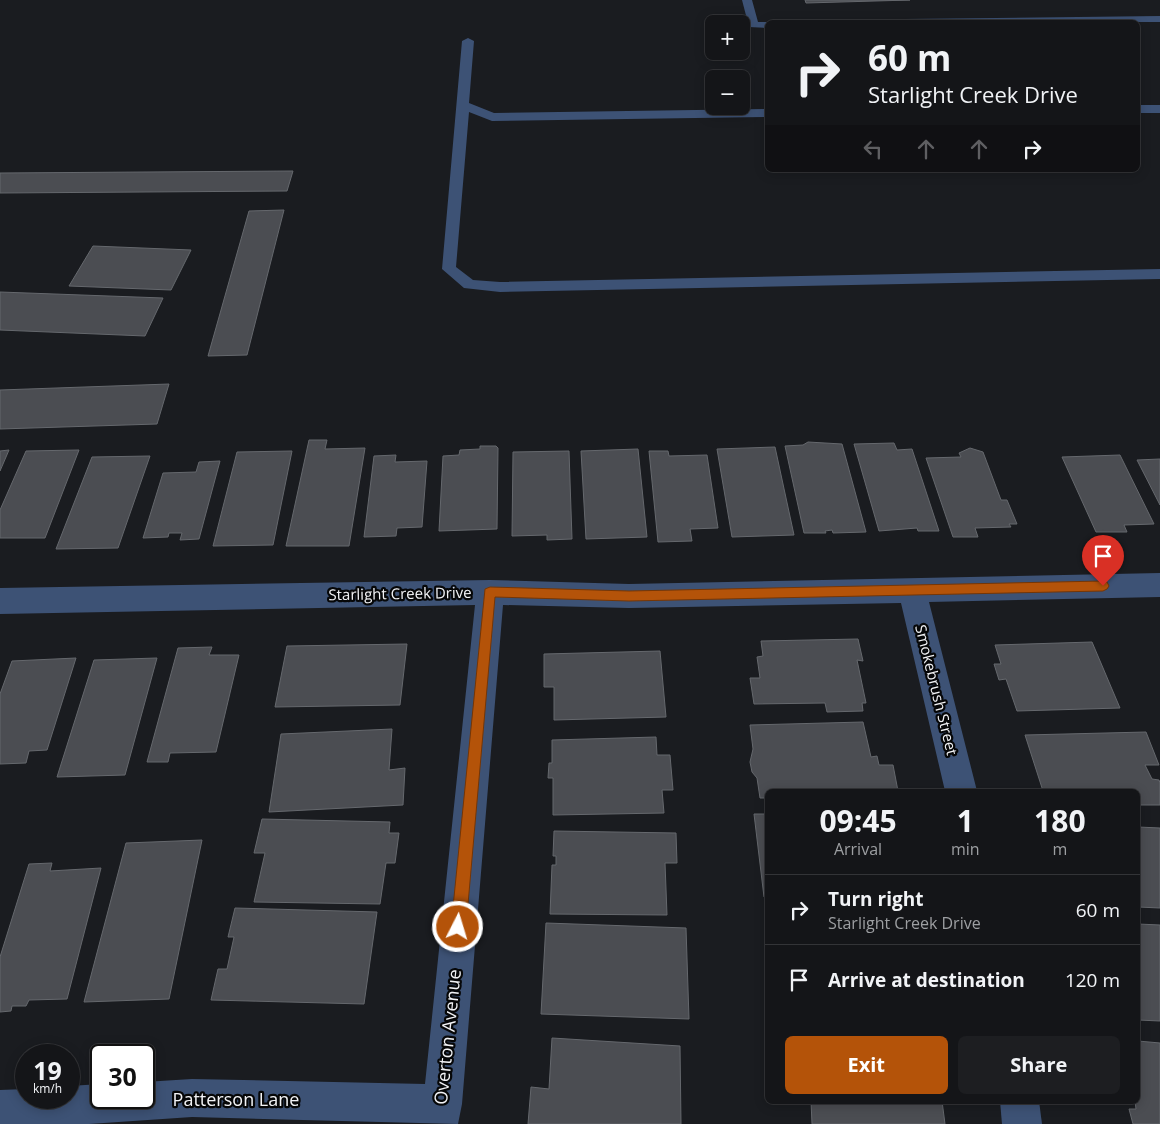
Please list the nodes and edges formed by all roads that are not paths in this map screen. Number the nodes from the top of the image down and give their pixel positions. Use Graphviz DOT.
graph roads {
  1 [pos="747,0"];
  2 [pos="1160,19"];
  3 [pos="1075,20"];
  4 [pos="765,24"];
  5 [pos="468,41"];
  6 [pos="463,105"];
  7 [pos="1160,108"];
  8 [pos="1140,109"];
  9 [pos="765,113"];
  10 [pos="1160,274"];
  11 [pos="1160,585"];
  12 [pos="912,590"];
  13 [pos="490,592"];
  14 [pos="0,601"];
  15 [pos="961,789"];
  16 [pos="1019,1104"];
  17 [pos="0,1110"];
  18 [pos="440,1114"];
  19 [pos="1022,1124"];
  1 -- 4 [label="lane"];
  2 -- 3 [label="lane"];
  5 -- 6 [label="lane"];
  6 -- 9 [label="lane"];
  6 -- 10 [label="lane"];
  7 -- 8 [label="lane"];
  11 -- 12 [label="street, Starlight Creek Drive"];
  12 -- 13 [label="street, Starlight Creek Drive"];
  12 -- 15 [label="street, Smokebrush Street"];
  13 -- 14 [label="street, Starlight Creek Drive"];
  13 -- 18 [label="street, Overton Avenue"];
  16 -- 19 [label="street"];
  17 -- 18 [label="street, Patterson Lane"];
}
